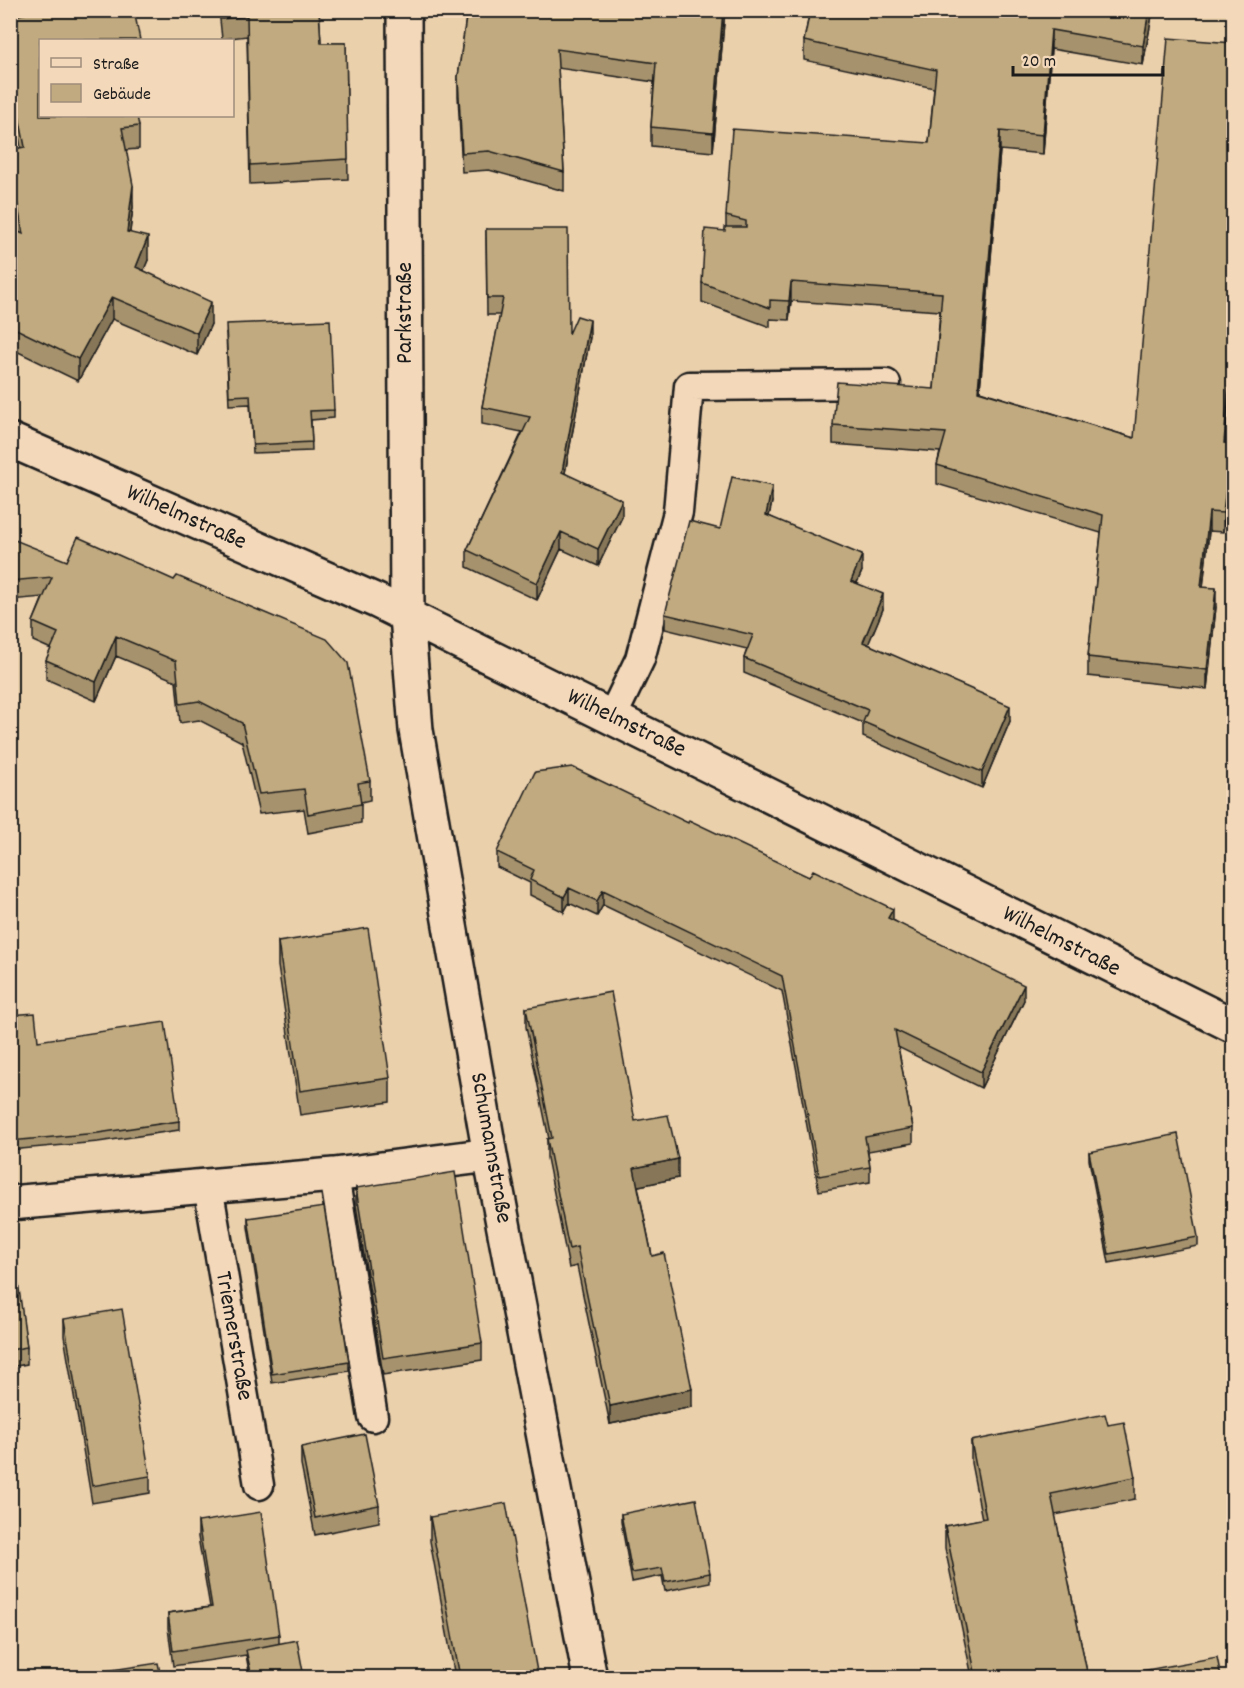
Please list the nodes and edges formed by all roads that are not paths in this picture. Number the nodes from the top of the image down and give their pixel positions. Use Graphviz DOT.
graph roads {
  1 [pos="404,10"];
  2 [pos="886,384"];
  3 [pos="10,440"];
  4 [pos="407,616"];
  5 [pos="612,717"];
  6 [pos="1233,1026"];
  7 [pos="490,1155"];
  8 [pos="334,1174"];
  9 [pos="208,1186"];
  10 [pos="10,1203"];
  11 [pos="373,1417"];
  12 [pos="259,1485"];
  13 [pos="590,1677"];
  1 -- 4 [label="street, Parkstraße"];
  2 -- 5 [label="lane"];
  3 -- 4 [label="street, Wilhelmstraße"];
  4 -- 5 [label="street, Wilhelmstraße"];
  4 -- 7 [label="street, Schumannstraße"];
  5 -- 6 [label="street, Wilhelmstraße"];
  7 -- 8 [label="street"];
  7 -- 13 [label="street, Schumannstraße"];
  8 -- 9 [label="street"];
  8 -- 11 [label="lane"];
  9 -- 10 [label="street"];
  9 -- 12 [label="lane, Triemerstraße"];
}
